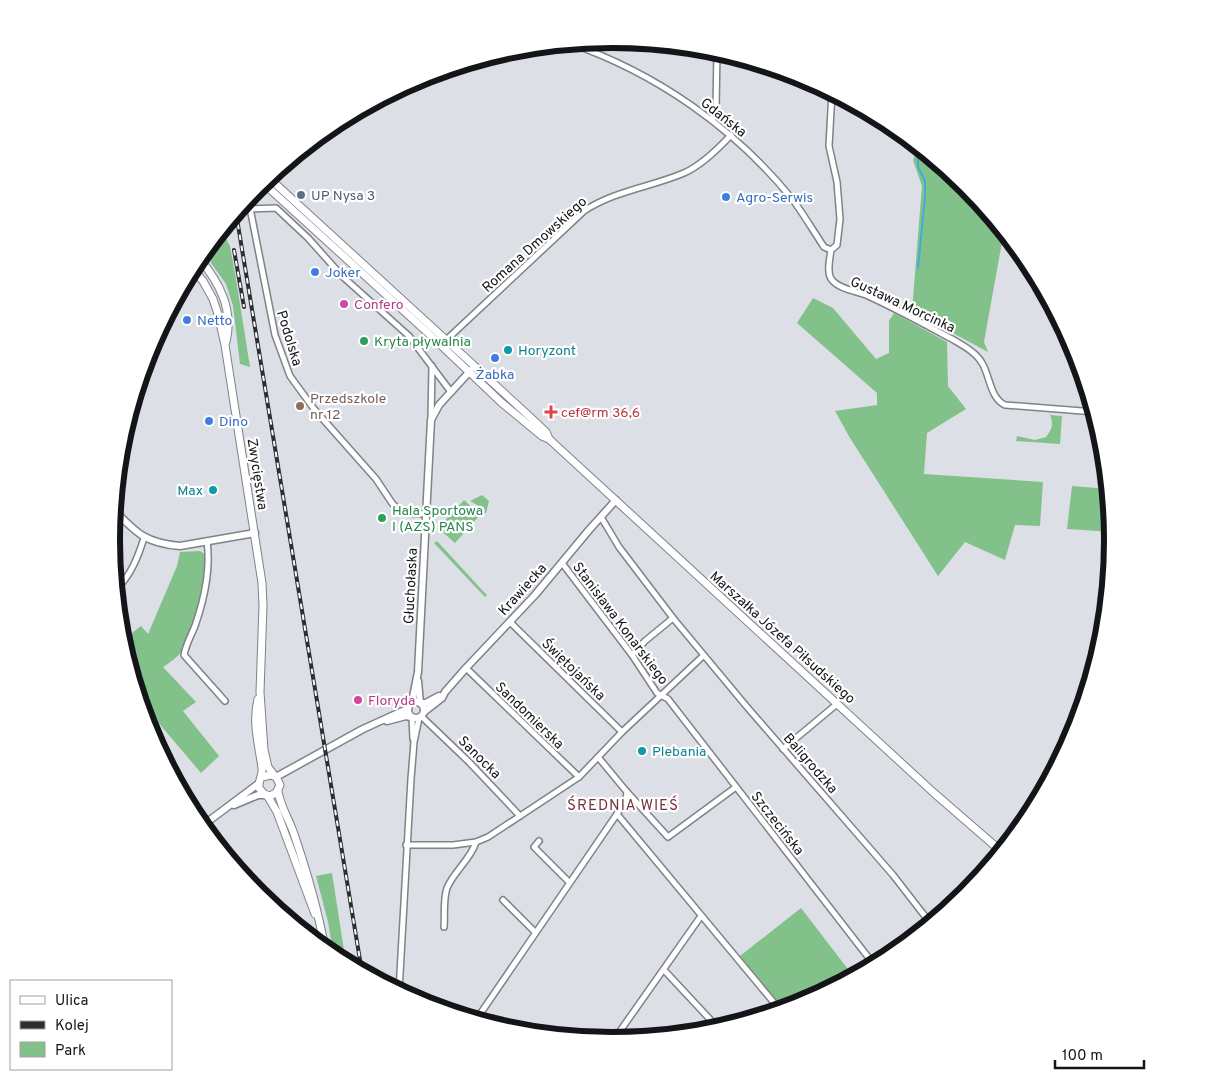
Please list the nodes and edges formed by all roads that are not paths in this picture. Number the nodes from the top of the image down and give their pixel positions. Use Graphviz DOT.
graph roads {
  1 [pos="584,49"];
  2 [pos="717,59"];
  3 [pos="832,99"];
  4 [pos="712,120"];
  5 [pos="731,135"];
  6 [pos="274,183"];
  7 [pos="269,188"];
  8 [pos="249,209"];
  9 [pos="831,250"];
  10 [pos="204,264"];
  11 [pos="198,275"];
  12 [pos="376,282"];
  13 [pos="443,343"];
  14 [pos="225,345"];
  15 [pos="432,365"];
  16 [pos="472,370"];
  17 [pos="451,392"];
  18 [pos="1088,411"];
  19 [pos="431,420"];
  20 [pos="616,500"];
  21 [pos="426,514"];
  22 [pos="121,517"];
  23 [pos="601,517"];
  24 [pos="255,533"];
  25 [pos="144,538"];
  26 [pos="207,542"];
  27 [pos="562,563"];
  28 [pos="122,584"];
  29 [pos="672,618"];
  30 [pos="510,622"];
  31 [pos="632,655"];
  32 [pos="704,656"];
  33 [pos="466,668"];
  34 [pos="418,672"];
  35 [pos="260,692"];
  36 [pos="445,692"];
  37 [pos="663,696"];
  38 [pos="225,701"];
  39 [pos="412,702"];
  40 [pos="421,703"];
  41 [pos="837,704"];
  42 [pos="407,709"];
  43 [pos="417,716"];
  44 [pos="379,723"];
  45 [pos="622,732"];
  46 [pos="784,749"];
  47 [pos="598,757"];
  48 [pos="275,776"];
  49 [pos="262,777"];
  50 [pos="578,777"];
  51 [pos="258,784"];
  52 [pos="736,786"];
  53 [pos="278,791"];
  54 [pos="627,792"];
  55 [pos="266,795"];
  56 [pos="228,807"];
  57 [pos="617,814"];
  58 [pos="520,816"];
  59 [pos="208,821"];
  60 [pos="539,841"];
  61 [pos="476,842"];
  62 [pos="406,845"];
  63 [pos="997,848"];
  64 [pos="568,882"];
  65 [pos="503,900"];
  66 [pos="701,916"];
  67 [pos="927,919"];
  68 [pos="319,921"];
  69 [pos="444,927"];
  70 [pos="535,932"];
  71 [pos="323,938"];
  72 [pos="869,960"];
  73 [pos="664,970"];
  74 [pos="399,984"];
  75 [pos="775,1004"];
  76 [pos="480,1014"];
  77 [pos="713,1022"];
  78 [pos="620,1032"];
  1 -- 4 [label="street, Gdańska"];
  2 -- 4 [label="street"];
  3 -- 9 [label="street, Gustawa Morcinka"];
  4 -- 5 [label="street, Gdańska"];
  5 -- 9 [label="street, Gdańska"];
  5 -- 13 [label="street, Romana Dmowskiego"];
  6 -- 12 [label="main road, Marszałka Józefa Piłsudskiego"];
  7 -- 12 [label="main road, Marszałka Józefa Piłsudskiego"];
  8 -- 15 [label="street"];
  8 -- 21 [label="street, Podolska"];
  9 -- 18 [label="street, Gustawa Morcinka"];
  10 -- 14 [label="main road"];
  11 -- 14 [label="main road, Zwycięstwa"];
  12 -- 13 [label="main road, Marszałka Józefa Piłsudskiego"];
  13 -- 16 [label="main road, Marszałka Józefa Piłsudskiego"];
  14 -- 24 [label="main road, Zwycięstwa"];
  15 -- 17 [label="street"];
  15 -- 19 [label="street"];
  16 -- 17 [label="street"];
  16 -- 20 [label="main road, Marszałka Józefa Piłsudskiego"];
  17 -- 19 [label="street"];
  19 -- 21 [label="street, Głuchołaska"];
  20 -- 23 [label="street, Krawiecka"];
  20 -- 41 [label="main road, Marszałka Józefa Piłsudskiego"];
  21 -- 34 [label="street, Głuchołaska"];
  22 -- 25 [label="street"];
  23 -- 27 [label="street, Krawiecka"];
  23 -- 29 [label="street, Baligrodzka"];
  24 -- 26 [label="street"];
  24 -- 35 [label="main road, Zwycięstwa"];
  25 -- 26 [label="street"];
  25 -- 28 [label="street"];
  26 -- 38 [label="street"];
  27 -- 30 [label="street, Krawiecka"];
  27 -- 31 [label="street, Stanisława Konarskiego"];
  29 -- 31 [label="street"];
  29 -- 32 [label="street, Baligrodzka"];
  30 -- 33 [label="street, Krawiecka"];
  30 -- 45 [label="street, Świętojańska"];
  31 -- 37 [label="street, Stanisława Konarskiego"];
  32 -- 37 [label="street"];
  32 -- 46 [label="street, Baligrodzka"];
  33 -- 36 [label="street, Krawiecka"];
  33 -- 50 [label="street, Sandomierska"];
  34 -- 39 [label="street, Głuchołaska"];
  34 -- 40 [label="street, Głuchołaska"];
  35 -- 48 [label="main road, Zwycięstwa"];
  35 -- 49 [label="main road, Zwycięstwa"];
  36 -- 40 [label="street, Krawiecka"];
  36 -- 43 [label="street, Krawiecka"];
  37 -- 45 [label="street"];
  37 -- 52 [label="street, Szczecińska"];
  39 -- 40 [label="street"];
  39 -- 42 [label="street"];
  40 -- 43 [label="street, Głuchołaska"];
  41 -- 46 [label="street"];
  41 -- 63 [label="main road, Marszałka Józefa Piłsudskiego"];
  42 -- 43 [label="street"];
  42 -- 44 [label="street"];
  43 -- 44 [label="street"];
  43 -- 58 [label="street, Sanocka"];
  43 -- 62 [label="street"];
  44 -- 48 [label="street"];
  45 -- 47 [label="street"];
  46 -- 67 [label="street, Baligrodzka"];
  47 -- 50 [label="street"];
  47 -- 54 [label="street"];
  48 -- 49 [label="main road"];
  48 -- 53 [label="main road"];
  49 -- 51 [label="main road"];
  50 -- 58 [label="street"];
  51 -- 55 [label="main road"];
  51 -- 56 [label="street"];
  52 -- 54 [label="street"];
  52 -- 72 [label="street, Szczecińska"];
  53 -- 55 [label="main road"];
  53 -- 68 [label="main road"];
  54 -- 57 [label="street"];
  55 -- 56 [label="street"];
  55 -- 68 [label="main road"];
  56 -- 59 [label="street"];
  57 -- 64 [label="street"];
  57 -- 66 [label="street"];
  58 -- 61 [label="street"];
  60 -- 64 [label="street"];
  61 -- 62 [label="street"];
  61 -- 69 [label="street"];
  62 -- 74 [label="street"];
  64 -- 70 [label="street"];
  65 -- 70 [label="street"];
  66 -- 73 [label="street"];
  66 -- 75 [label="street"];
  68 -- 71 [label="main road"];
  70 -- 76 [label="street"];
  73 -- 77 [label="street"];
  73 -- 78 [label="street"];
}
